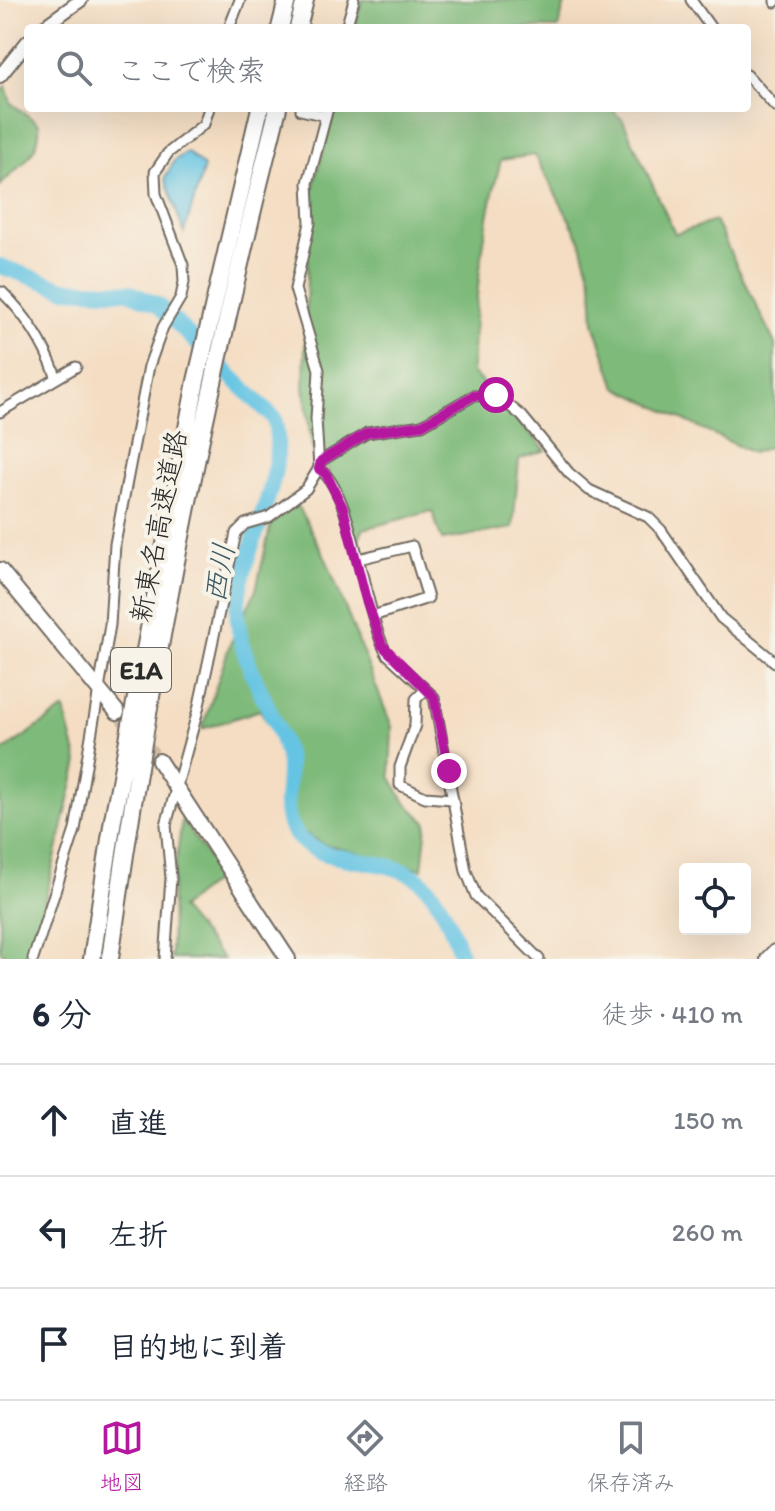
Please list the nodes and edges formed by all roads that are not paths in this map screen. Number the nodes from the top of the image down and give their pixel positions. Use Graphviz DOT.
graph roads {
  1 [pos="81,0"];
  2 [pos="240,0"];
  3 [pos="287,0"];
  4 [pos="305,0"];
  5 [pos="354,0"];
  6 [pos="691,0"];
  7 [pos="48,24"];
  8 [pos="231,24"];
  9 [pos="281,24"];
  10 [pos="299,24"];
  11 [pos="347,24"];
  12 [pos="708,24"];
  13 [pos="24,46"];
  14 [pos="0,76"];
  15 [pos="751,79"];
  16 [pos="775,106"];
  17 [pos="208,112"];
  18 [pos="259,112"];
  19 [pos="277,112"];
  20 [pos="327,112"];
  21 [pos="2,292"];
  22 [pos="216,327"];
  23 [pos="76,367"];
  24 [pos="56,376"];
  25 [pos="0,412"];
  26 [pos="320,465"];
  27 [pos="358,559"];
  28 [pos="0,570"];
  29 [pos="373,616"];
  30 [pos="775,662"];
  31 [pos="98,689"];
  32 [pos="424,691"];
  33 [pos="117,712"];
  34 [pos="159,761"];
  35 [pos="177,789"];
  36 [pos="453,799"];
  37 [pos="775,953"];
  38 [pos="33,959"];
  39 [pos="92,959"];
  40 [pos="110,959"];
  41 [pos="165,959"];
  42 [pos="288,959"];
  43 [pos="539,959"];
  44 [pos="769,959"];
  1 -- 7 [label="street"];
  2 -- 8 [label="street"];
  3 -- 9 [label="highway"];
  4 -- 10 [label="highway"];
  5 -- 11 [label="street"];
  6 -- 12 [label="street"];
  13 -- 14 [label="street"];
  15 -- 16 [label="street"];
  17 -- 31 [label="street"];
  18 -- 22 [label="highway, 新東名高速道路 / E1A"];
  19 -- 22 [label="highway, 新東名高速道路 / E1A"];
  20 -- 26 [label="street"];
  21 -- 24 [label="street"];
  22 -- 39 [label="highway, 新東名高速道路 / E1A"];
  22 -- 40 [label="highway, 新東名高速道路 / E1A"];
  23 -- 24 [label="street"];
  24 -- 25 [label="street"];
  26 -- 27 [label="street"];
  26 -- 30 [label="street"];
  26 -- 35 [label="street"];
  27 -- 29 [label="street"];
  27 -- 29 [label="street"];
  28 -- 31 [label="main road"];
  29 -- 32 [label="street"];
  31 -- 33 [label="main road"];
  31 -- 38 [label="street"];
  32 -- 36 [label="street"];
  32 -- 36 [label="street"];
  34 -- 35 [label="main road"];
  35 -- 41 [label="street"];
  35 -- 42 [label="main road"];
  36 -- 43 [label="street"];
  37 -- 44 [label="highway"];
}
